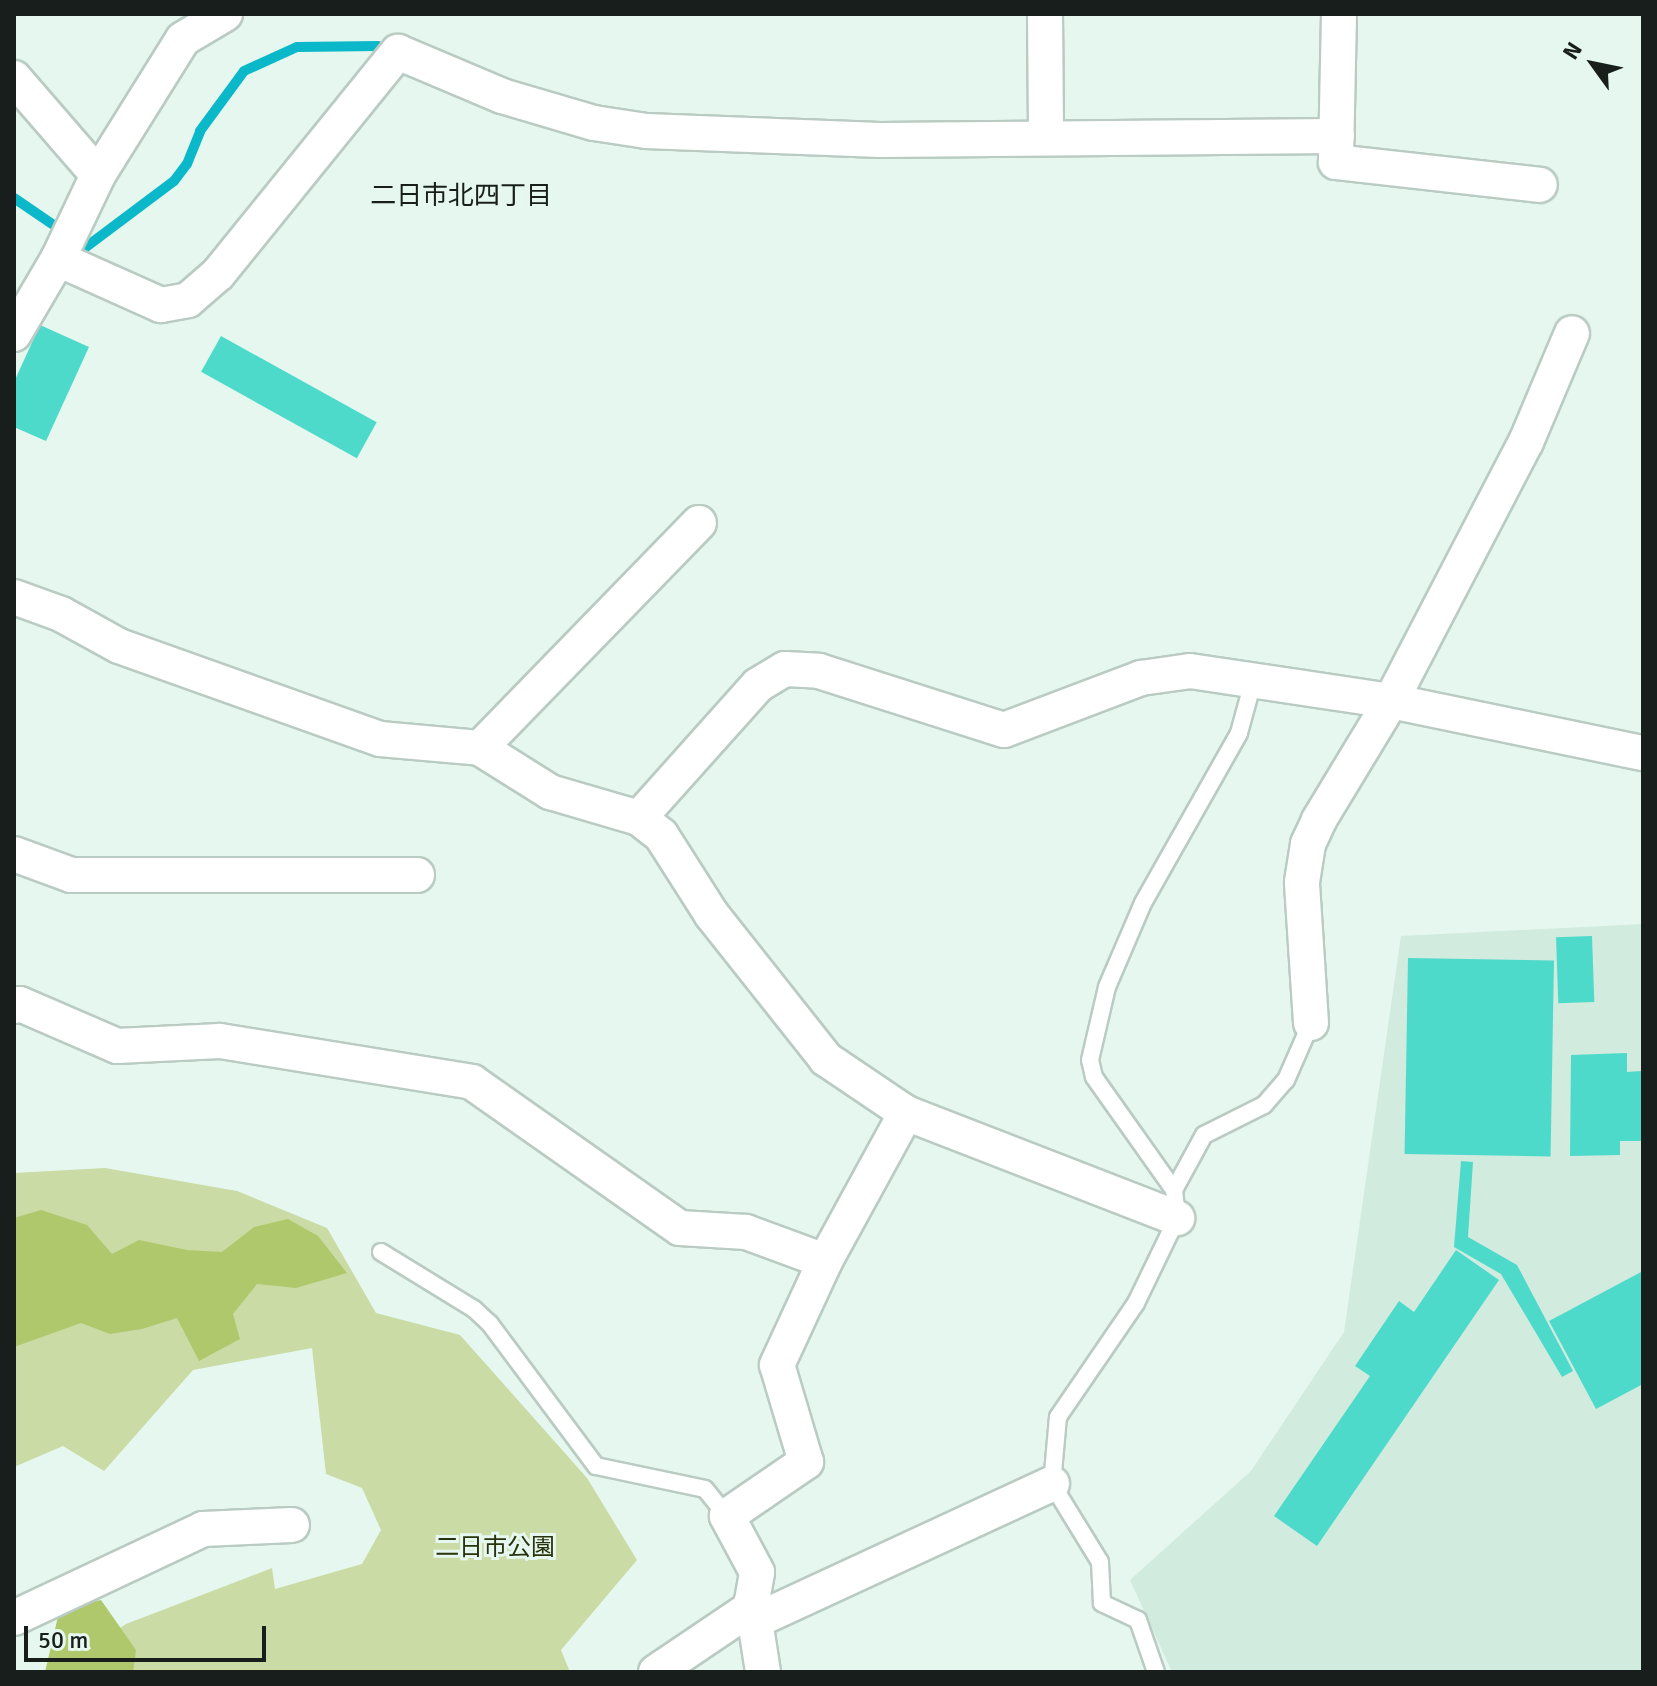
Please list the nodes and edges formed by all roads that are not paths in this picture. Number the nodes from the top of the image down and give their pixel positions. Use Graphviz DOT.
graph roads {
  1 [pos="1045,14"];
  2 [pos="1339,14"];
  3 [pos="206,19"];
  4 [pos="14,78"];
  5 [pos="1337,136"];
  6 [pos="1046,138"];
  7 [pos="98,175"];
  8 [pos="1540,185"];
  9 [pos="58,259"];
  10 [pos="1572,333"];
  11 [pos="14,334"];
  12 [pos="699,523"];
  13 [pos="14,597"];
  14 [pos="1254,678"];
  15 [pos="1391,701"];
  16 [pos="480,748"];
  17 [pos="1643,753"];
  18 [pos="639,818"];
  19 [pos="14,854"];
  20 [pos="417,875"];
  21 [pos="14,1006"];
  22 [pos="1311,1023"];
  23 [pos="906,1113"];
  24 [pos="1176,1204"];
  25 [pos="381,1252"];
  26 [pos="825,1261"];
  27 [pos="1052,1484"];
  28 [pos="727,1516"];
  29 [pos="292,1525"];
  30 [pos="755,1613"];
  31 [pos="14,1618"];
  32 [pos="656,1672"];
  33 [pos="763,1672"];
  34 [pos="1156,1672"];
  1 -- 6 [label="street"];
  2 -- 5 [label="street"];
  3 -- 7 [label="street"];
  4 -- 7 [label="street"];
  5 -- 6 [label="street"];
  5 -- 8 [label="street"];
  6 -- 9 [label="street"];
  7 -- 9 [label="street"];
  9 -- 11 [label="street"];
  10 -- 15 [label="street"];
  12 -- 16 [label="street"];
  13 -- 16 [label="street"];
  14 -- 15 [label="street"];
  14 -- 18 [label="street"];
  14 -- 24 [label="lane"];
  15 -- 17 [label="street"];
  15 -- 22 [label="street"];
  16 -- 18 [label="street"];
  18 -- 23 [label="street"];
  19 -- 20 [label="street"];
  21 -- 26 [label="street"];
  22 -- 24 [label="lane"];
  23 -- 24 [label="street"];
  23 -- 26 [label="street"];
  24 -- 27 [label="lane"];
  25 -- 28 [label="lane"];
  26 -- 28 [label="street"];
  27 -- 30 [label="street"];
  27 -- 34 [label="lane"];
  28 -- 30 [label="street"];
  29 -- 31 [label="street"];
  30 -- 32 [label="street"];
  30 -- 33 [label="street"];
}
